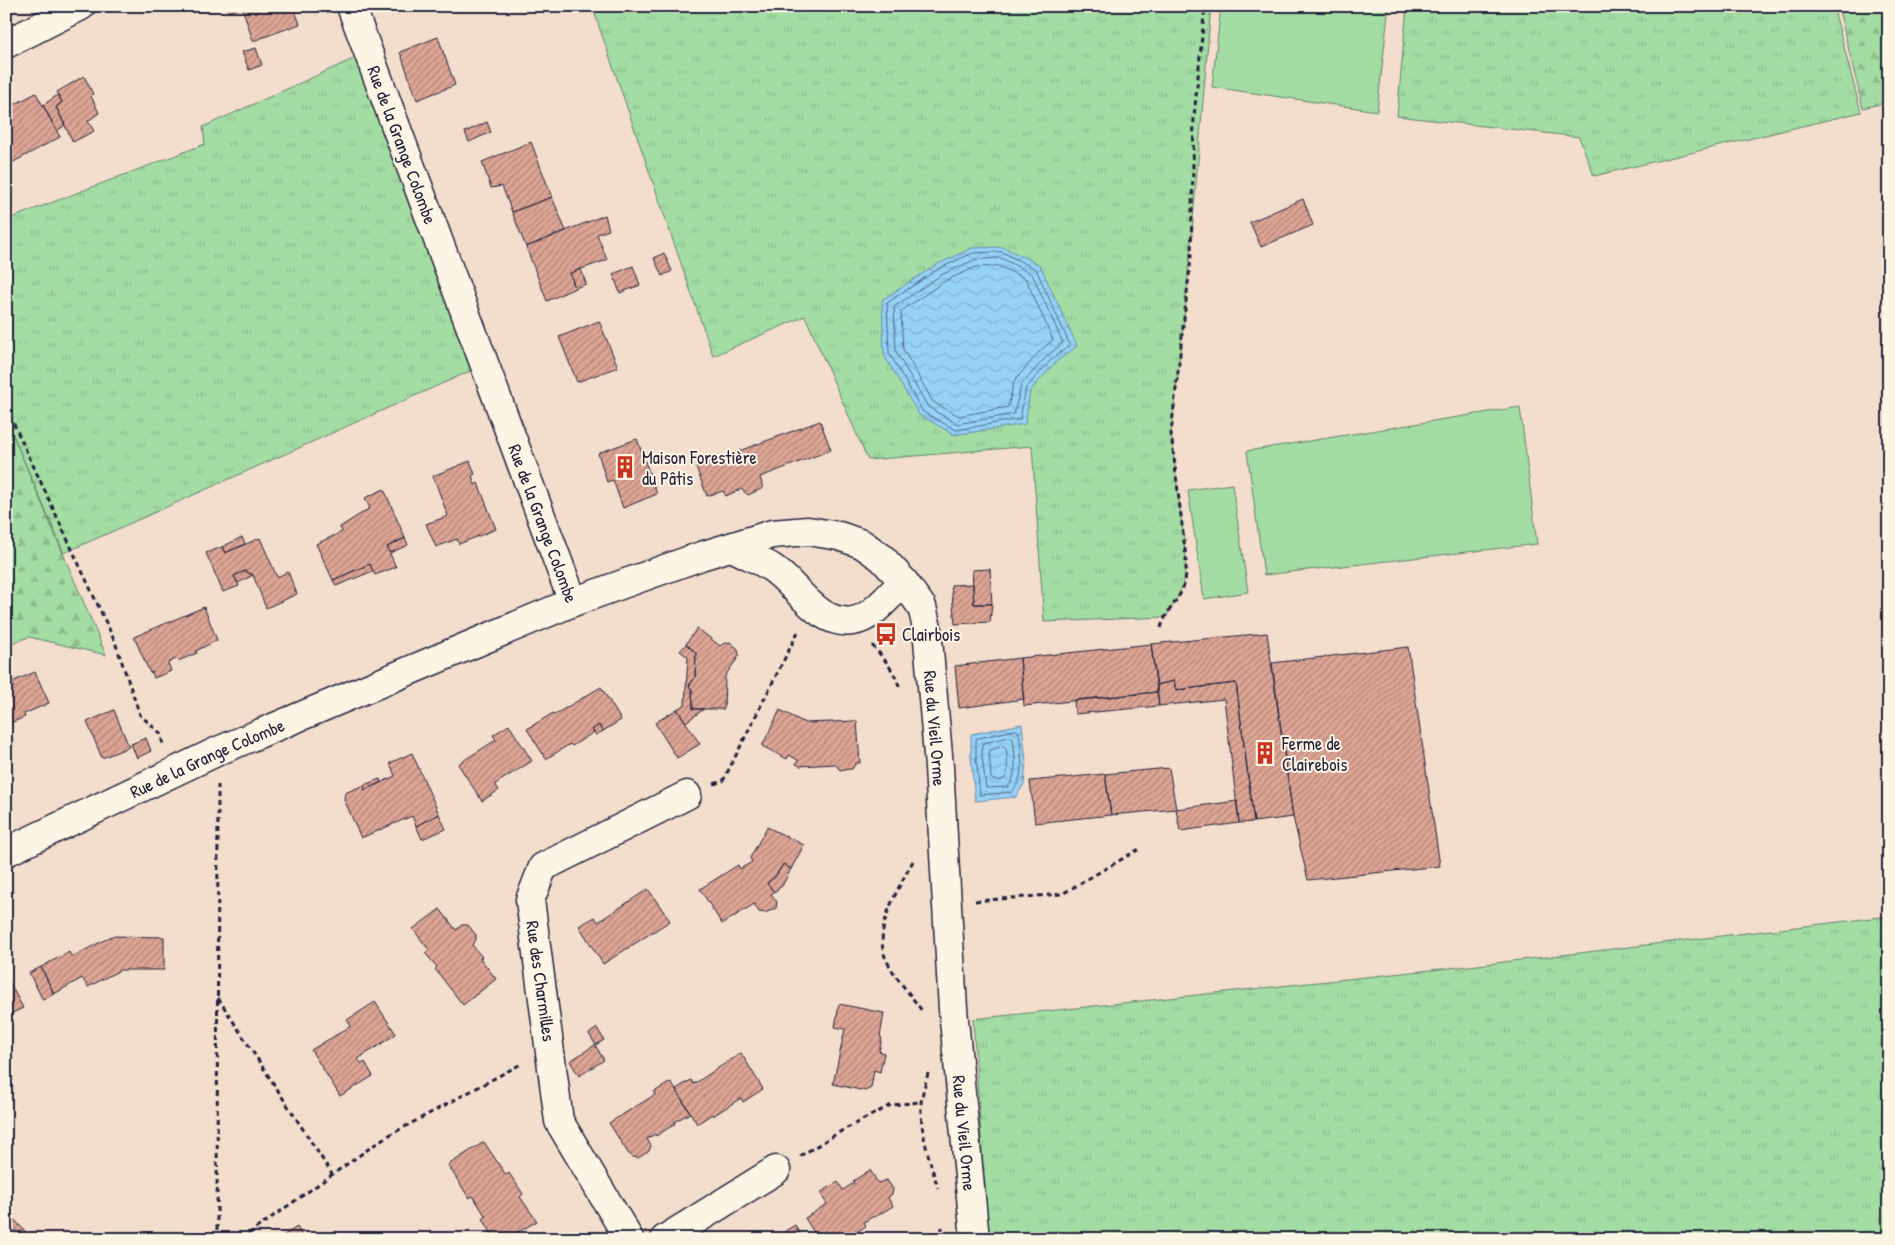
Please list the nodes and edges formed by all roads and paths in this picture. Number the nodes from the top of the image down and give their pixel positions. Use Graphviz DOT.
graph roads {
  1 [pos="81,6"];
  2 [pos="352,6"];
  3 [pos="1205,6"];
  4 [pos="6,44"];
  5 [pos="6,407"];
  6 [pos="732,547"];
  7 [pos="904,582"];
  8 [pos="573,602"];
  9 [pos="811,604"];
  10 [pos="853,621"];
  11 [pos="1161,628"];
  12 [pos="903,698"];
  13 [pos="218,751"];
  14 [pos="173,772"];
  15 [pos="686,795"];
  16 [pos="1141,848"];
  17 [pos="6,852"];
  18 [pos="916,858"];
  19 [pos="947,903"];
  20 [pos="218,997"];
  21 [pos="926,1020"];
  22 [pos="550,1048"];
  23 [pos="929,1069"];
  24 [pos="921,1102"];
  25 [pos="776,1170"];
  26 [pos="332,1174"];
  27 [pos="940,1195"];
  28 [pos="942,1220"];
  29 [pos="217,1239"];
  30 [pos="241,1239"];
  31 [pos="629,1239"];
  32 [pos="665,1239"];
  33 [pos="941,1239"];
  34 [pos="975,1239"];
  1 -- 4 [label="street"];
  2 -- 8 [label="street, Rue de la Grange Colombe"];
  3 -- 11 [label="path"];
  5 -- 14 [label="path"];
  6 -- 7 [label="street, Rue du Vieil Orme"];
  6 -- 8 [label="street, Rue du Vieil Orme"];
  6 -- 9 [label="street"];
  7 -- 10 [label="street"];
  7 -- 19 [label="street, Rue du Vieil Orme"];
  8 -- 13 [label="street, Rue de la Grange Colombe"];
  9 -- 10 [label="street"];
  9 -- 15 [label="path"];
  10 -- 12 [label="path"];
  13 -- 14 [label="street, Rue de la Grange Colombe"];
  13 -- 20 [label="path"];
  14 -- 17 [label="street, Rue de la Grange Colombe"];
  15 -- 22 [label="street, Rue des Charmilles"];
  16 -- 19 [label="path"];
  18 -- 21 [label="path"];
  19 -- 34 [label="street, Rue du Vieil Orme"];
  20 -- 26 [label="path"];
  20 -- 29 [label="path"];
  22 -- 26 [label="path"];
  22 -- 31 [label="street, Rue des Charmilles"];
  23 -- 24 [label="path"];
  24 -- 25 [label="path"];
  24 -- 27 [label="path"];
  25 -- 32 [label="street"];
  26 -- 30 [label="path"];
  28 -- 33 [label="path"];
}
